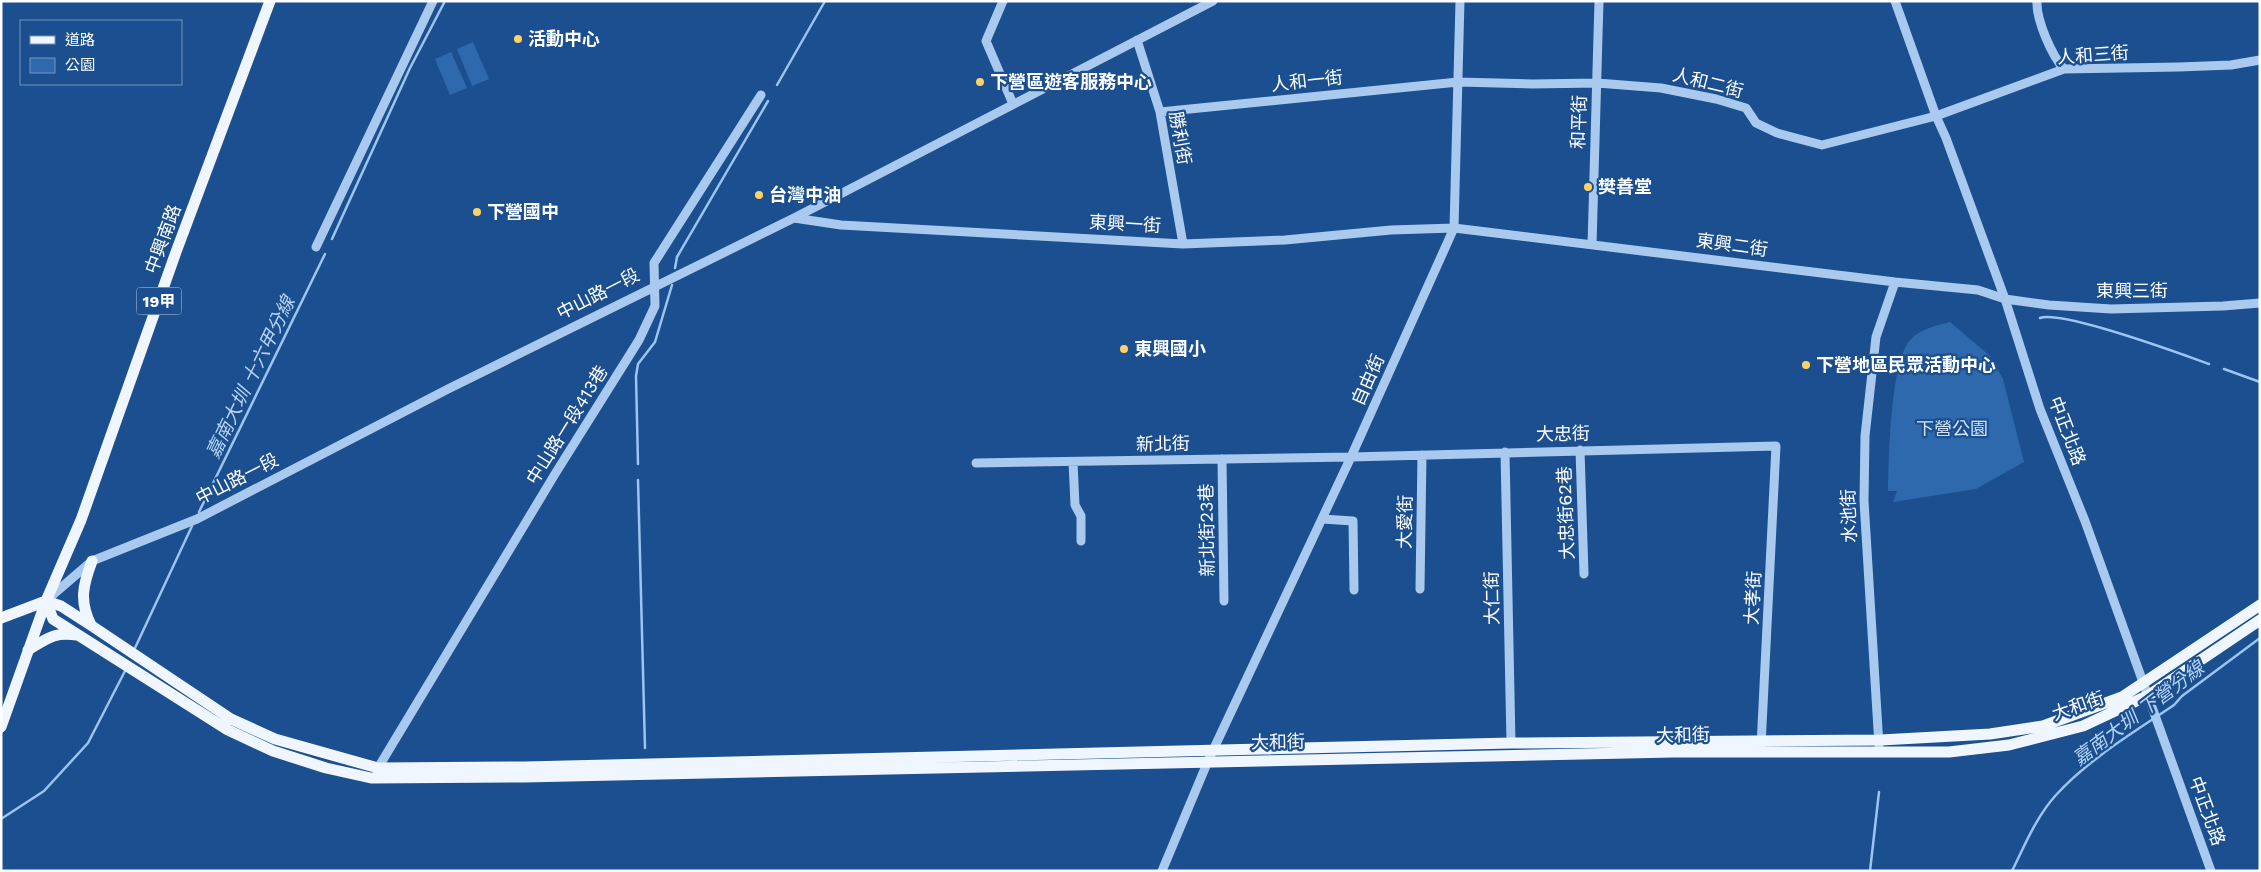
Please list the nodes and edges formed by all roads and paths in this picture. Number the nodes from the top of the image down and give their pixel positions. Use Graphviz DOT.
graph roads {
  1 [pos="270,1"];
  2 [pos="433,1"];
  3 [pos="1003,1"];
  4 [pos="1213,1"];
  5 [pos="1460,1"];
  6 [pos="1599,1"];
  7 [pos="1895,1"];
  8 [pos="2037,1"];
  9 [pos="1137,40"];
  10 [pos="2260,60"];
  11 [pos="2064,69"];
  12 [pos="1458,82"];
  13 [pos="1597,83"];
  14 [pos="761,94"];
  15 [pos="1013,104"];
  16 [pos="1160,112"];
  17 [pos="1936,116"];
  18 [pos="794,218"];
  19 [pos="1454,228"];
  20 [pos="1183,244"];
  21 [pos="1592,245"];
  22 [pos="316,247"];
  23 [pos="1895,282"];
  24 [pos="654,286"];
  25 [pos="2005,299"];
  26 [pos="2260,303"];
  27 [pos="1776,446"];
  28 [pos="1580,450"];
  29 [pos="1505,452"];
  30 [pos="1422,455"];
  31 [pos="1351,457"];
  32 [pos="1222,459"];
  33 [pos="1074,462"];
  34 [pos="976,463"];
  35 [pos="1322,519"];
  36 [pos="1081,540"];
  37 [pos="92,561"];
  38 [pos="1584,574"];
  39 [pos="1420,589"];
  40 [pos="1354,590"];
  41 [pos="46,601"];
  42 [pos="1224,601"];
  43 [pos="2260,605"];
  44 [pos="1,618"];
  45 [pos="2260,620"];
  46 [pos="92,626"];
  47 [pos="80,635"];
  48 [pos="28,650"];
  49 [pos="2144,683"];
  50 [pos="2149,695"];
  51 [pos="1,727"];
  52 [pos="1511,743"];
  53 [pos="1761,746"];
  54 [pos="1880,746"];
  55 [pos="1214,750"];
  56 [pos="1208,761"];
  57 [pos="378,768"];
  58 [pos="1162,871"];
  59 [pos="2211,871"];
  1 -- 41 [label="main road, 中興南路 / 19甲"];
  2 -- 22 [label="street"];
  3 -- 15 [label="street"];
  4 -- 9 [label="street, 中山路一段"];
  5 -- 12 [label="street, 自由街"];
  6 -- 13 [label="street, 和平街"];
  7 -- 17 [label="street, 中正北路"];
  8 -- 11 [label="street"];
  9 -- 15 [label="street, 中山路一段"];
  9 -- 16 [label="street, 勝利街"];
  10 -- 11 [label="street, 人和三街"];
  11 -- 17 [label="street, 人和三街"];
  12 -- 13 [label="street, 人和二街"];
  12 -- 16 [label="street, 人和一街"];
  12 -- 19 [label="street, 自由街"];
  13 -- 17 [label="street, 人和二街"];
  13 -- 21 [label="street, 和平街"];
  14 -- 24 [label="street, 中山路一段413巷"];
  15 -- 18 [label="street, 中山路一段"];
  16 -- 20 [label="street, 勝利街"];
  17 -- 25 [label="street, 中正北路"];
  18 -- 20 [label="street, 東興一街"];
  18 -- 24 [label="street, 中山路一段"];
  19 -- 20 [label="street, 東興一街"];
  19 -- 21 [label="street, 東興二街"];
  19 -- 31 [label="street, 自由街"];
  21 -- 23 [label="street, 東興二街"];
  23 -- 25 [label="street, 東興二街"];
  23 -- 54 [label="street, 水池街"];
  24 -- 37 [label="street, 中山路一段"];
  24 -- 57 [label="street, 中山路一段413巷"];
  25 -- 26 [label="street, 東興三街"];
  25 -- 49 [label="street, 中正北路"];
  27 -- 28 [label="street, 大忠街"];
  27 -- 53 [label="street, 大孝街"];
  28 -- 29 [label="street, 大忠街"];
  28 -- 38 [label="street, 大忠街62巷"];
  29 -- 30 [label="street, 大忠街"];
  29 -- 52 [label="street, 大仁街"];
  30 -- 31 [label="street, 大忠街"];
  30 -- 39 [label="street, 大愛街"];
  31 -- 32 [label="street, 新北街"];
  31 -- 35 [label="street, 自由街"];
  32 -- 33 [label="street, 新北街"];
  32 -- 42 [label="street, 新北街23巷"];
  33 -- 34 [label="street, 新北街"];
  33 -- 36 [label="street"];
  35 -- 40 [label="street"];
  35 -- 55 [label="street, 自由街"];
  37 -- 41 [label="street, 中山路一段"];
  37 -- 46 [label="main road"];
  41 -- 44 [label="main road, 中山路一段"];
  41 -- 46 [label="main road, 大和街"];
  41 -- 47 [label="main road, 大和街"];
  41 -- 48 [label="main road, 19甲"];
  43 -- 49 [label="main road, 大和街"];
  45 -- 50 [label="main road, 大和街"];
  46 -- 57 [label="main road, 大和街"];
  47 -- 48 [label="main road"];
  47 -- 56 [label="main road, 大和街"];
  48 -- 51 [label="main road, 19甲"];
  49 -- 50 [label="street, 中正北路"];
  49 -- 54 [label="main road, 大和街"];
  50 -- 54 [label="main road, 大和街"];
  50 -- 59 [label="street, 中正北路"];
  52 -- 53 [label="main road, 大和街"];
  52 -- 55 [label="main road, 大和街"];
  53 -- 54 [label="main road, 大和街"];
  53 -- 56 [label="main road, 大和街"];
  55 -- 56 [label="street, 自由街"];
  55 -- 57 [label="main road, 大和街"];
  56 -- 58 [label="street, 自由街"];
}
